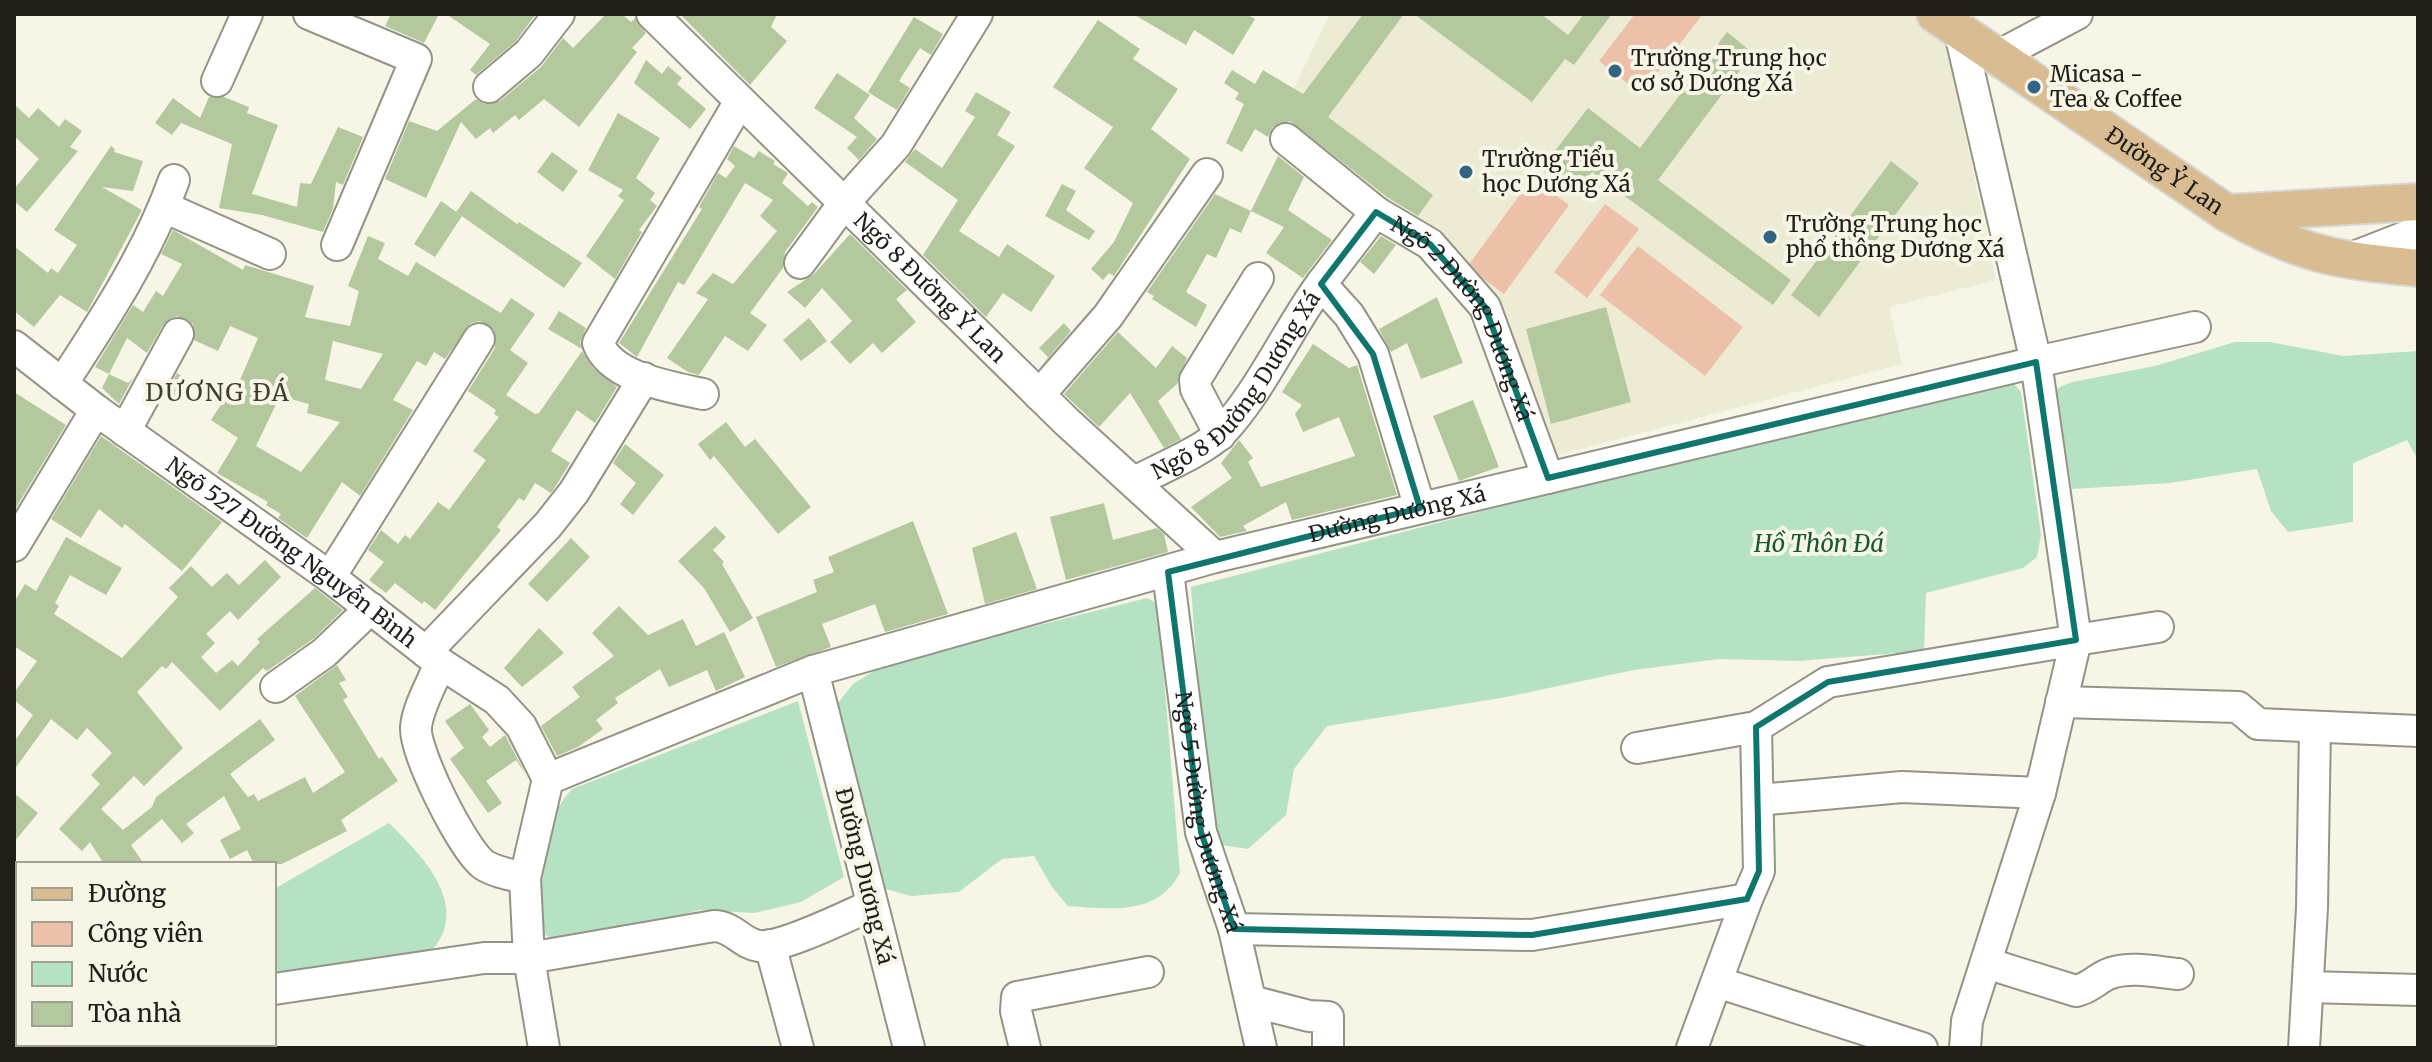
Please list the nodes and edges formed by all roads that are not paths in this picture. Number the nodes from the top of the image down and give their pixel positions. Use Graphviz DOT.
graph roads {
  1 [pos="247,14"];
  2 [pos="309,14"];
  3 [pos="559,14"];
  4 [pos="977,14"];
  5 [pos="2077,14"];
  6 [pos="656,16"];
  7 [pos="1951,21"];
  8 [pos="1996,57"];
  9 [pos="217,81"];
  10 [pos="489,87"];
  11 [pos="740,101"];
  12 [pos="1286,139"];
  13 [pos="1207,174"];
  14 [pos="2418,202"];
  15 [pos="844,203"];
  16 [pos="1376,212"];
  17 [pos="2227,213"];
  18 [pos="2418,232"];
  19 [pos="337,245"];
  20 [pos="270,254"];
  21 [pos="2344,261"];
  22 [pos="800,263"];
  23 [pos="2418,268"];
  24 [pos="1258,278"];
  25 [pos="1321,284"];
  26 [pos="2195,327"];
  27 [pos="178,334"];
  28 [pos="479,339"];
  29 [pos="14,346"];
  30 [pos="2036,362"];
  31 [pos="644,378"];
  32 [pos="62,384"];
  33 [pos="703,394"];
  34 [pos="1039,395"];
  35 [pos="96,410"];
  36 [pos="125,431"];
  37 [pos="1220,435"];
  38 [pos="1548,478"];
  39 [pos="1135,482"];
  40 [pos="1420,508"];
  41 [pos="14,546"];
  42 [pos="1215,557"];
  43 [pos="1168,572"];
  44 [pos="330,577"];
  45 [pos="371,608"];
  46 [pos="2158,627"];
  47 [pos="2076,640"];
  48 [pos="433,657"];
  49 [pos="813,671"];
  50 [pos="276,687"];
  51 [pos="2061,702"];
  52 [pos="1756,727"];
  53 [pos="2315,727"];
  54 [pos="2418,731"];
  55 [pos="1637,748"];
  56 [pos="548,779"];
  57 [pos="2040,793"];
  58 [pos="1758,800"];
  59 [pos="525,878"];
  60 [pos="1747,899"];
  61 [pos="871,902"];
  62 [pos="1234,929"];
  63 [pos="770,945"];
  64 [pos="529,958"];
  65 [pos="1986,963"];
  66 [pos="1148,972"];
  67 [pos="2178,974"];
  68 [pos="1717,982"];
  69 [pos="2308,987"];
  70 [pos="276,989"];
  71 [pos="2418,990"];
  72 [pos="1251,1001"];
  73 [pos="544,1048"];
  74 [pos="798,1048"];
  75 [pos="909,1048"];
  76 [pos="1025,1048"];
  77 [pos="1261,1048"];
  78 [pos="1328,1048"];
  79 [pos="1692,1048"];
  80 [pos="1922,1048"];
  81 [pos="1965,1048"];
  82 [pos="2304,1048"];
  1 -- 9 [label="street"];
  2 -- 19 [label="street"];
  3 -- 10 [label="street"];
  4 -- 15 [label="street"];
  5 -- 8 [label="street"];
  6 -- 11 [label="street, Ngõ 8 Đường Ỷ Lan"];
  7 -- 8 [label="main road, Đường Ỷ Lan"];
  7 -- 30 [label="street"];
  8 -- 17 [label="main road, Đường Ỷ Lan"];
  11 -- 15 [label="street, Ngõ 8 Đường Ỷ Lan"];
  11 -- 31 [label="street"];
  12 -- 16 [label="street"];
  13 -- 34 [label="street"];
  14 -- 17 [label="main road"];
  15 -- 22 [label="street"];
  15 -- 34 [label="street, Ngõ 8 Đường Ỷ Lan"];
  16 -- 25 [label="street, Ngõ 2 Đường Dương Xá"];
  16 -- 38 [label="street, Ngõ 2 Đường Dương Xá"];
  17 -- 21 [label="main road, Đường Ỷ Lan"];
  18 -- 21 [label="street"];
  20 -- 32 [label="street"];
  21 -- 23 [label="main road, Đường Ỷ Lan"];
  24 -- 37 [label="street"];
  25 -- 37 [label="street, Ngõ 8 Đường Dương Xá"];
  25 -- 40 [label="street, Ngõ 8 Đường Dương Xá"];
  26 -- 30 [label="street, Đường Dương Xá"];
  27 -- 36 [label="street"];
  28 -- 44 [label="street"];
  29 -- 32 [label="street, Ngõ 527 Đường Nguyễn Bình"];
  30 -- 38 [label="street, Đường Dương Xá"];
  30 -- 47 [label="street"];
  31 -- 33 [label="street"];
  31 -- 48 [label="street"];
  32 -- 35 [label="street, Ngõ 527 Đường Nguyễn Bình"];
  34 -- 39 [label="street, Ngõ 8 Đường Ỷ Lan"];
  35 -- 36 [label="street, Ngõ 527 Đường Nguyễn Bình"];
  35 -- 41 [label="street"];
  36 -- 44 [label="street, Ngõ 527 Đường Nguyễn Bình"];
  37 -- 39 [label="street, Ngõ 8 Đường Dương Xá"];
  38 -- 40 [label="street, Đường Dương Xá"];
  39 -- 42 [label="street, Ngõ 8 Đường Ỷ Lan"];
  40 -- 42 [label="street, Đường Dương Xá"];
  42 -- 43 [label="street, Đường Dương Xá"];
  43 -- 49 [label="street, Đường Dương Xá"];
  43 -- 62 [label="street, Ngõ 5 Đường Dương Xá"];
  44 -- 45 [label="street, Ngõ 527 Đường Nguyễn Bình"];
  45 -- 48 [label="street, Ngõ 527 Đường Nguyễn Bình"];
  45 -- 50 [label="street"];
  46 -- 47 [label="street"];
  47 -- 51 [label="street"];
  47 -- 52 [label="street"];
  48 -- 56 [label="street, Ngõ 527 Đường Nguyễn Bình"];
  48 -- 59 [label="street"];
  49 -- 56 [label="street"];
  49 -- 61 [label="street, Đường Dương Xá"];
  51 -- 53 [label="street"];
  51 -- 57 [label="street"];
  52 -- 55 [label="street"];
  52 -- 58 [label="street"];
  53 -- 54 [label="street"];
  53 -- 69 [label="street"];
  56 -- 59 [label="street"];
  57 -- 58 [label="street"];
  57 -- 65 [label="street"];
  58 -- 60 [label="street"];
  59 -- 64 [label="street"];
  60 -- 62 [label="street"];
  60 -- 68 [label="street"];
  61 -- 63 [label="street"];
  61 -- 75 [label="street, Đường Dương Xá"];
  62 -- 72 [label="street, Ngõ 5 Đường Dương Xá"];
  63 -- 64 [label="street"];
  63 -- 74 [label="street"];
  64 -- 70 [label="street"];
  64 -- 73 [label="street"];
  65 -- 67 [label="street"];
  65 -- 81 [label="street"];
  66 -- 76 [label="street"];
  68 -- 79 [label="street"];
  68 -- 80 [label="street"];
  69 -- 71 [label="street"];
  69 -- 82 [label="street"];
  72 -- 77 [label="street, Ngõ 5 Đường Dương Xá"];
  72 -- 78 [label="street"];
}
